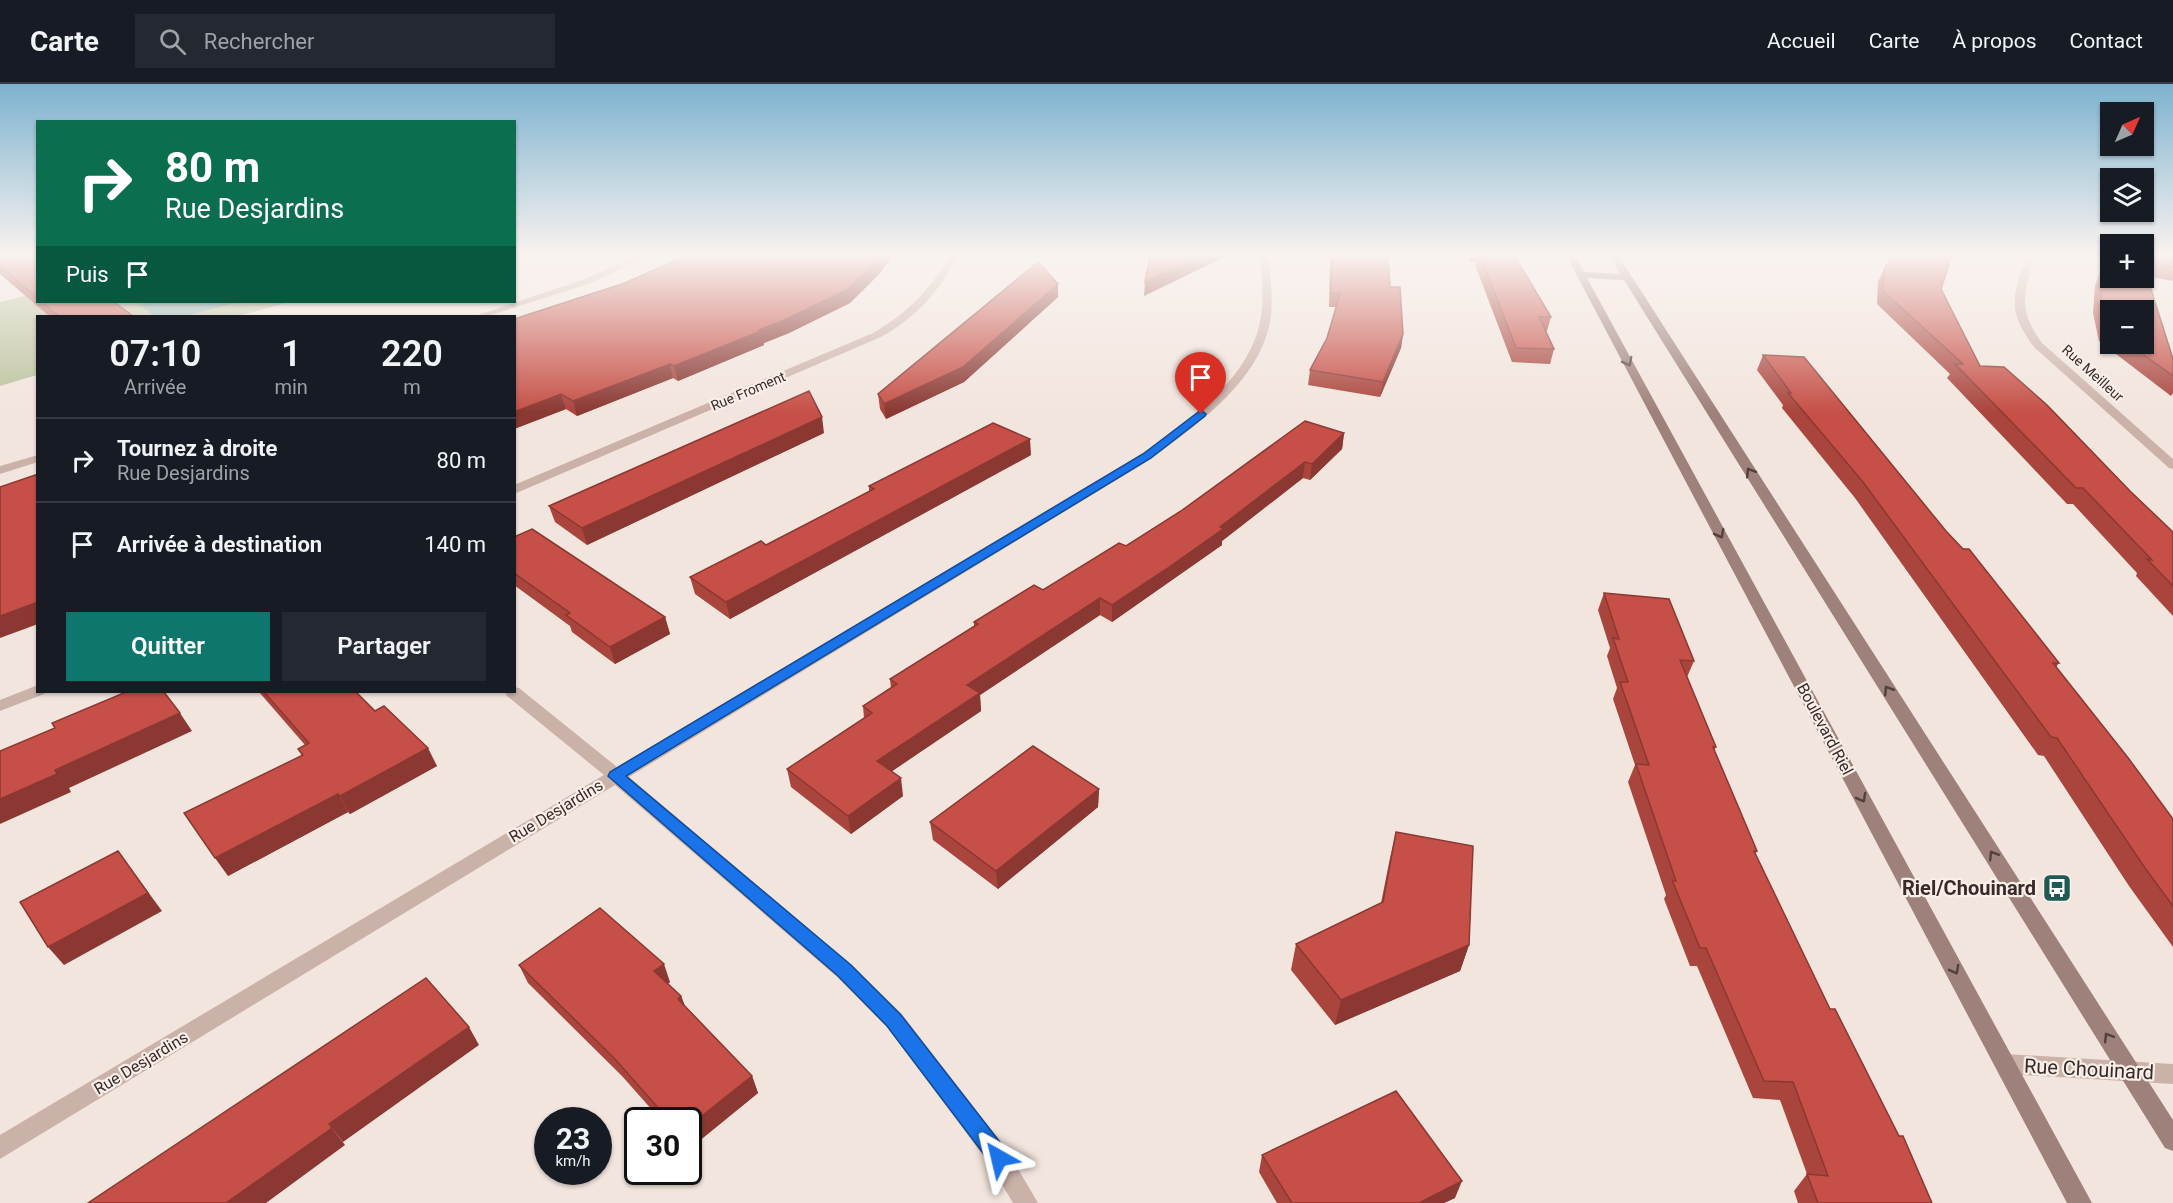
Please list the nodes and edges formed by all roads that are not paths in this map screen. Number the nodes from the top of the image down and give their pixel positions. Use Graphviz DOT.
graph roads {
  1 [pos="507,307"];
  2 [pos="918,307"];
  3 [pos="1266,307"];
  4 [pos="1597,307"];
  5 [pos="1645,307"];
  6 [pos="2018,307"];
  7 [pos="483,315"];
  8 [pos="36,459"];
  9 [pos="2173,465"];
  10 [pos="0,470"];
  11 [pos="516,489"];
  12 [pos="36,691"];
  13 [pos="514,693"];
  14 [pos="0,706"];
  15 [pos="615,776"];
  16 [pos="2006,1064"];
  17 [pos="2128,1070"];
  18 [pos="2173,1074"];
  19 [pos="2173,1140"];
  20 [pos="0,1148"];
  21 [pos="1026,1203"];
  22 [pos="2080,1203"];
  1 -- 7 [label="street"];
  2 -- 11 [label="street, Rue Froment"];
  3 -- 15 [label="street, Rue Desjardins"];
  4 -- 16 [label="street, Boulevard Riel, one-way"];
  17 -- 5 [label="street, one-way"];
  6 -- 9 [label="street, Rue Meilleur"];
  8 -- 10 [label="street"];
  12 -- 14 [label="street"];
  13 -- 15 [label="street"];
  15 -- 20 [label="street, Rue Desjardins"];
  15 -- 21 [label="street"];
  16 -- 17 [label="street, Rue Chouinard"];
  16 -- 22 [label="street, Boulevard Riel"];
  17 -- 18 [label="street, Rue Chouinard"];
  17 -- 19 [label="street"];
}
